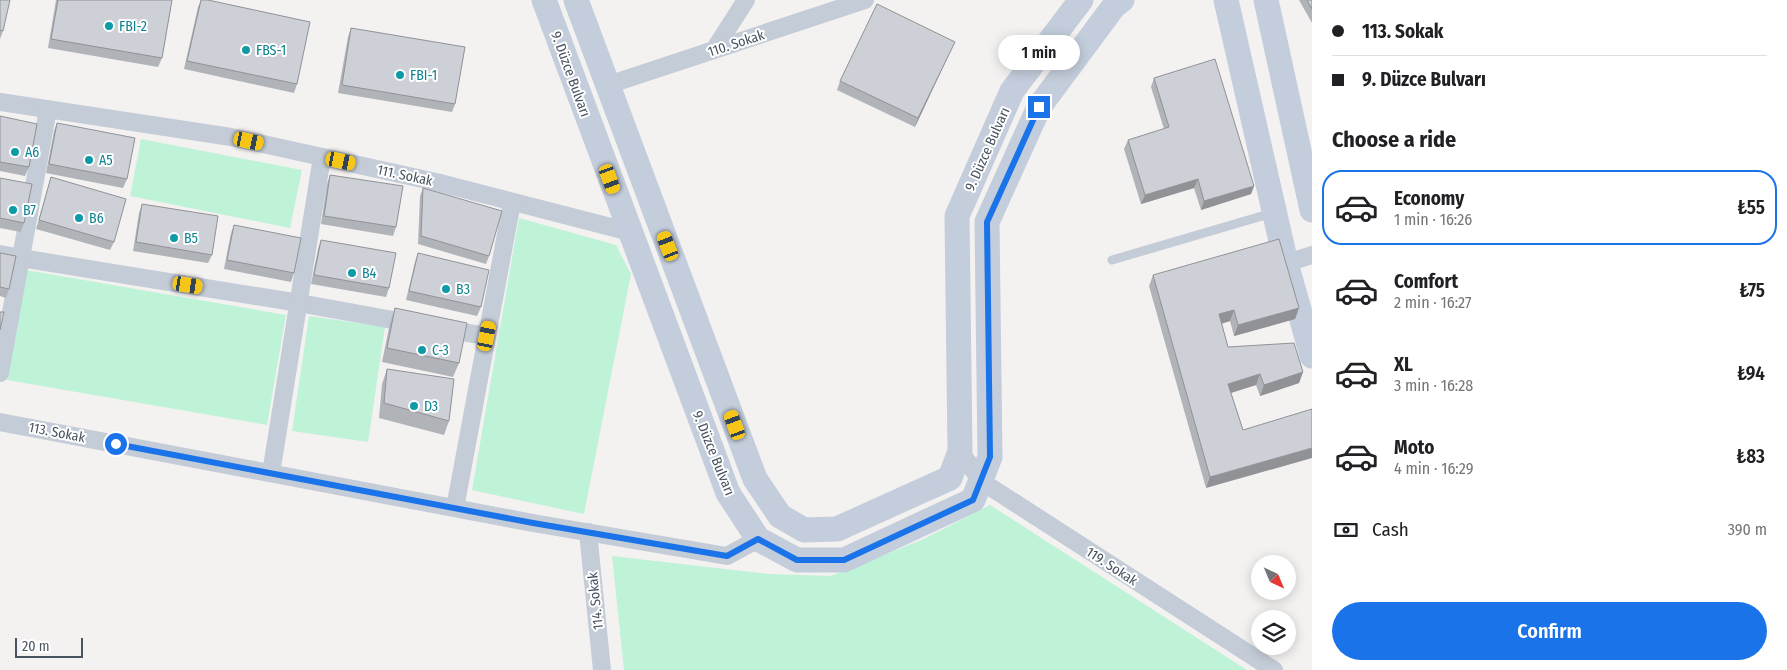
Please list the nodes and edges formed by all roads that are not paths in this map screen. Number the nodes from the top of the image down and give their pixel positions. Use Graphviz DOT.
graph roads {
  1 [pos="544,0"];
  2 [pos="576,0"];
  3 [pos="746,0"];
  4 [pos="864,0"];
  5 [pos="1081,0"];
  6 [pos="1122,0"];
  7 [pos="1226,0"];
  8 [pos="1266,0"];
  9 [pos="714,50"];
  10 [pos="608,86"];
  11 [pos="0,102"];
  12 [pos="48,109"];
  13 [pos="322,157"];
  14 [pos="512,202"];
  15 [pos="1312,210"];
  16 [pos="1275,212"];
  17 [pos="630,232"];
  18 [pos="0,254"];
  19 [pos="1312,255"];
  20 [pos="21,258"];
  21 [pos="1112,260"];
  22 [pos="1286,263"];
  23 [pos="299,303"];
  24 [pos="487,336"];
  25 [pos="1312,356"];
  26 [pos="0,373"];
  27 [pos="0,422"];
  28 [pos="960,451"];
  29 [pos="271,473"];
  30 [pos="980,481"];
  31 [pos="455,508"];
  32 [pos="588,532"];
  33 [pos="758,539"];
  34 [pos="602,670"];
  35 [pos="1274,670"];
  1 -- 17 [label="main road, 9. Düzce Bulvarı"];
  2 -- 10 [label="main road, 9. Düzce Bulvarı"];
  3 -- 9 [label="street"];
  4 -- 9 [label="street, 110. Sokak"];
  5 -- 28 [label="main road, 9. Düzce Bulvarı"];
  6 -- 30 [label="main road, 9. Düzce Bulvarı"];
  7 -- 16 [label="main road"];
  8 -- 15 [label="main road"];
  9 -- 10 [label="street, 110. Sokak"];
  10 -- 28 [label="main road, 9. Düzce Bulvarı"];
  11 -- 12 [label="street, 111. Sokak"];
  12 -- 13 [label="street, 111. Sokak"];
  12 -- 20 [label="street"];
  13 -- 14 [label="street, 111. Sokak"];
  13 -- 23 [label="street"];
  14 -- 17 [label="street, 111. Sokak"];
  14 -- 24 [label="street"];
  16 -- 21 [label="lane"];
  16 -- 22 [label="main road"];
  17 -- 33 [label="main road, 9. Düzce Bulvarı"];
  18 -- 20 [label="street"];
  19 -- 22 [label="street"];
  20 -- 23 [label="street"];
  20 -- 26 [label="street"];
  22 -- 25 [label="main road"];
  23 -- 24 [label="street"];
  23 -- 29 [label="street"];
  24 -- 31 [label="street"];
  27 -- 29 [label="street, 113. Sokak"];
  28 -- 30 [label="street, 119. Sokak"];
  29 -- 31 [label="street, 113. Sokak"];
  30 -- 33 [label="main road, 9. Düzce Bulvarı"];
  30 -- 35 [label="street, 119. Sokak"];
  31 -- 32 [label="street, 113. Sokak"];
  32 -- 33 [label="street, 113. Sokak"];
  32 -- 34 [label="street, 114. Sokak"];
}
